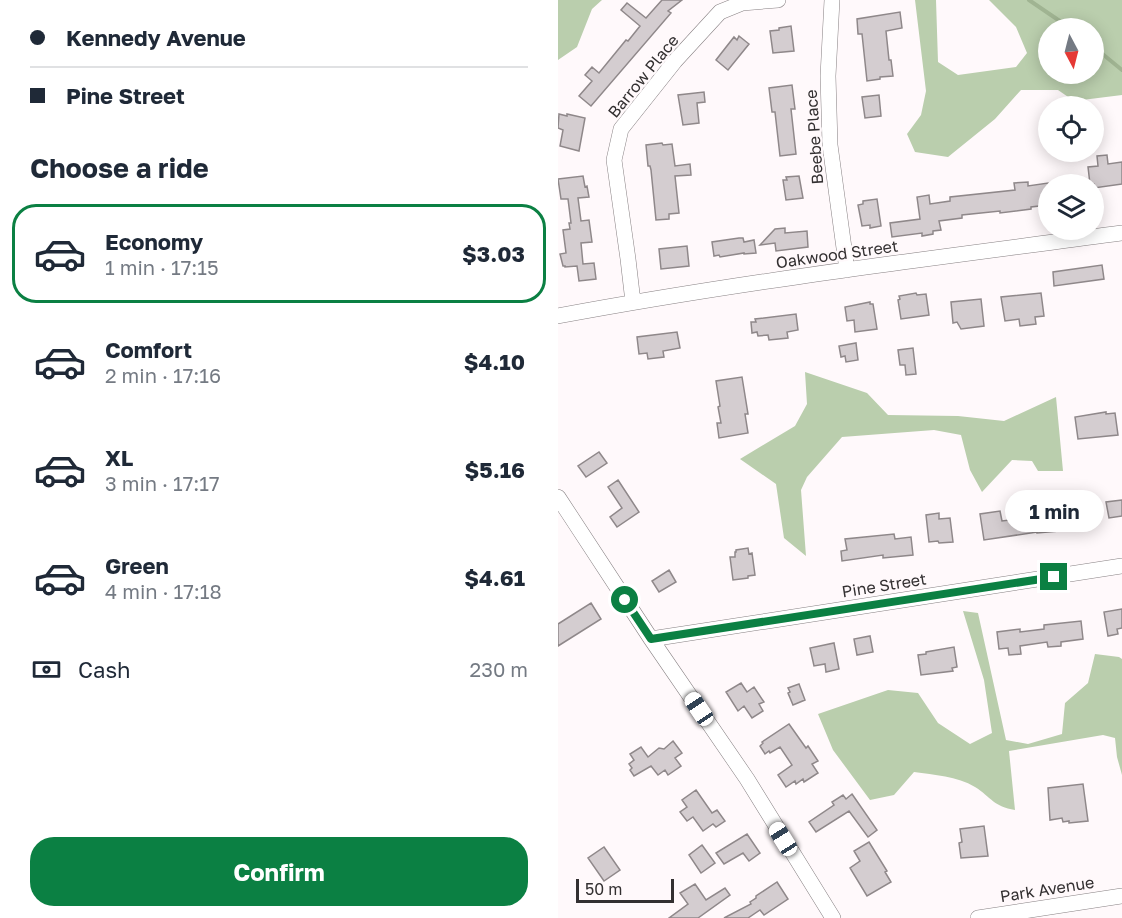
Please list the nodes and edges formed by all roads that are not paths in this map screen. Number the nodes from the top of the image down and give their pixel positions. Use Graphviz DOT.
graph roads {
  1 [pos="778,0"];
  2 [pos="832,0"];
  3 [pos="1122,233"];
  4 [pos="848,270"];
  5 [pos="633,302"];
  6 [pos="558,316"];
  7 [pos="558,497"];
  8 [pos="1122,566"];
  9 [pos="651,639"];
  10 [pos="1122,896"];
  11 [pos="833,918"];
  12 [pos="978,918"];
  1 -- 5 [label="street, Barrow Place"];
  2 -- 4 [label="street, Beebe Place"];
  3 -- 4 [label="street, Oakwood Street"];
  4 -- 5 [label="street, Oakwood Street"];
  5 -- 6 [label="street, Oakwood Street"];
  7 -- 9 [label="street"];
  8 -- 9 [label="street, Pine Street"];
  9 -- 11 [label="street"];
  10 -- 12 [label="street, Park Avenue"];
}
